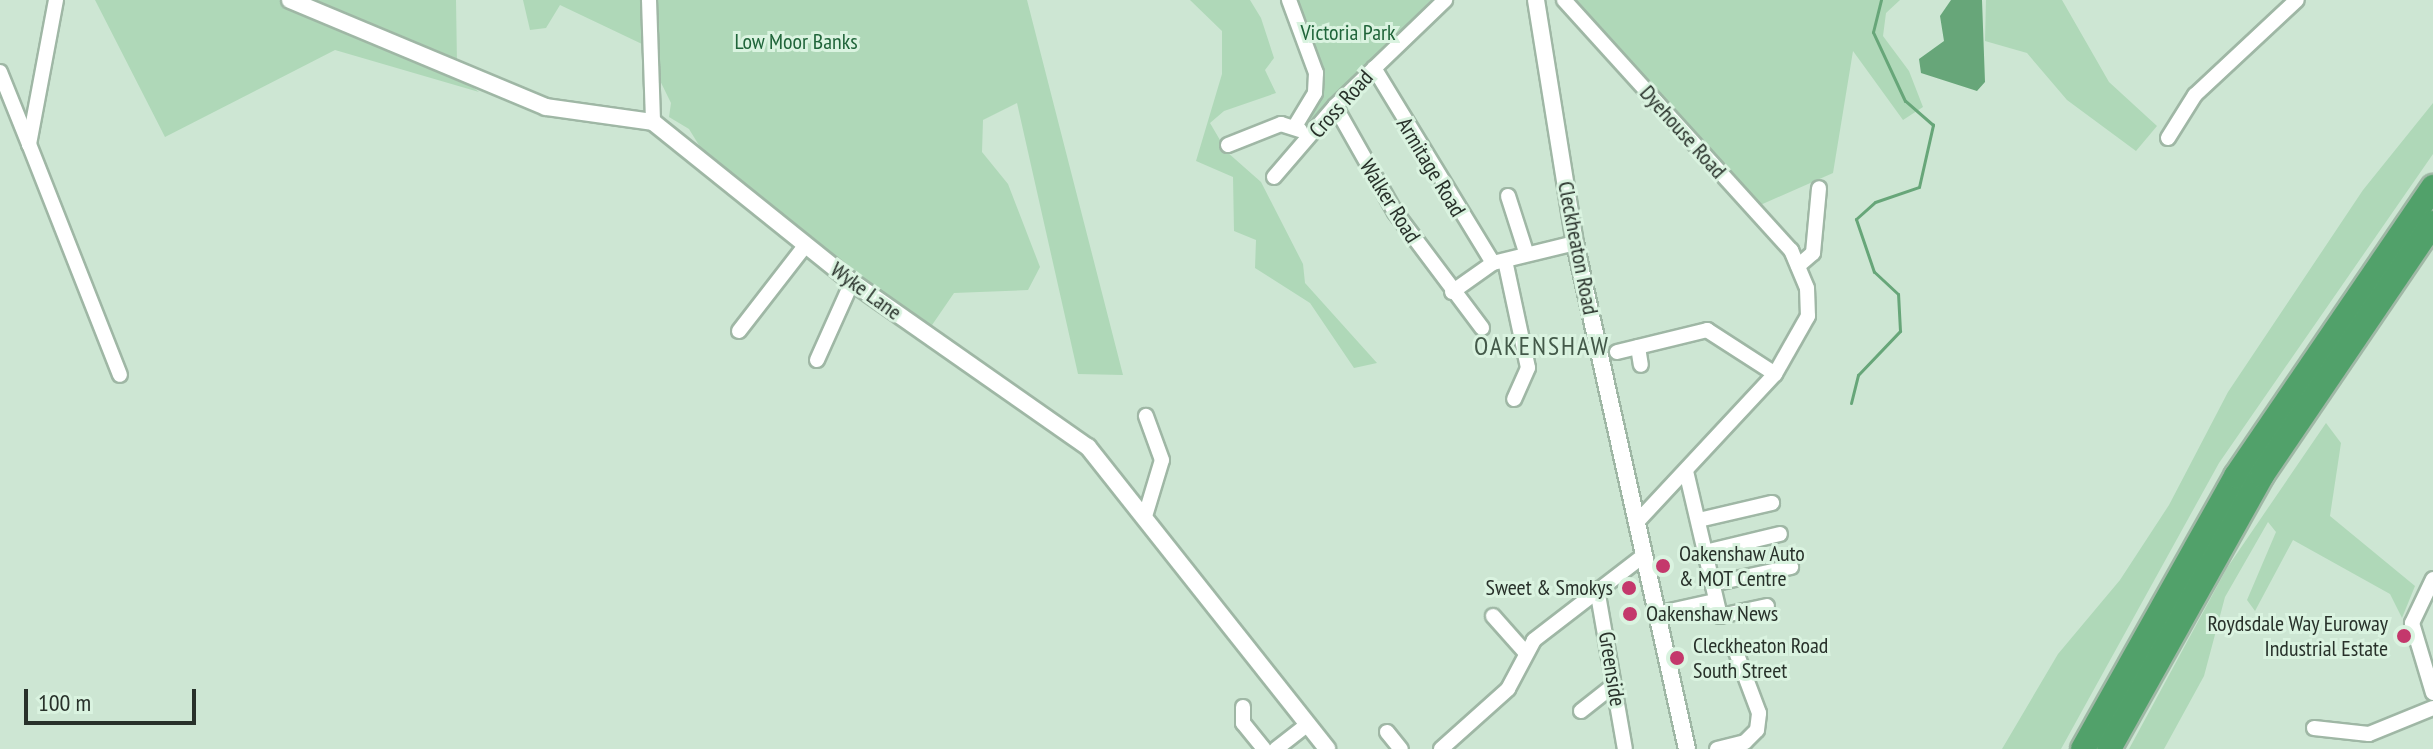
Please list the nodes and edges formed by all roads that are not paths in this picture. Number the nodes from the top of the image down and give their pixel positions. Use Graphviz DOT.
graph roads {
  1 [pos="56,0"];
  2 [pos="290,0"];
  3 [pos="649,0"];
  4 [pos="1289,0"];
  5 [pos="1445,0"];
  6 [pos="1536,0"];
  7 [pos="1564,0"];
  8 [pos="2297,0"];
  9 [pos="1374,68"];
  10 [pos="0,72"];
  11 [pos="1335,106"];
  12 [pos="653,122"];
  13 [pos="1296,125"];
  14 [pos="2168,138"];
  15 [pos="1309,139"];
  16 [pos="29,144"];
  17 [pos="1228,145"];
  18 [pos="1274,177"];
  19 [pos="2433,187"];
  20 [pos="1819,188"];
  21 [pos="1508,196"];
  22 [pos="2433,223"];
  23 [pos="1575,243"];
  24 [pos="805,246"];
  25 [pos="1526,252"];
  26 [pos="1500,264"];
  27 [pos="1798,266"];
  28 [pos="852,282"];
  29 [pos="1452,292"];
  30 [pos="1482,328"];
  31 [pos="739,331"];
  32 [pos="1638,347"];
  33 [pos="1617,352"];
  34 [pos="817,360"];
  35 [pos="1641,365"];
  36 [pos="1775,374"];
  37 [pos="120,375"];
  38 [pos="1514,399"];
  39 [pos="1146,416"];
  40 [pos="1686,471"];
  41 [pos="1772,503"];
  42 [pos="1146,513"];
  43 [pos="1703,519"];
  44 [pos="1636,523"];
  45 [pos="1780,534"];
  46 [pos="1705,552"];
  47 [pos="1643,556"];
  48 [pos="1791,567"];
  49 [pos="2433,579"];
  50 [pos="1712,584"];
  51 [pos="1597,589"];
  52 [pos="1715,601"];
  53 [pos="1767,606"];
  54 [pos="1656,614"];
  55 [pos="1493,616"];
  56 [pos="1735,649"];
  57 [pos="1525,652"];
  58 [pos="1614,685"];
  59 [pos="2433,693"];
  60 [pos="1243,707"];
  61 [pos="2433,708"];
  62 [pos="1581,711"];
  63 [pos="1307,725"];
  64 [pos="2314,728"];
  65 [pos="1387,732"];
  66 [pos="2371,742"];
  67 [pos="1264,749"];
  68 [pos="1276,749"];
  69 [pos="1327,749"];
  70 [pos="1401,749"];
  71 [pos="1441,749"];
  72 [pos="1625,749"];
  73 [pos="1687,749"];
  74 [pos="1717,749"];
  75 [pos="2083,749"];
  76 [pos="2109,749"];
  1 -- 16 [label="street"];
  2 -- 12 [label="street"];
  3 -- 12 [label="street"];
  4 -- 13 [label="street"];
  5 -- 9 [label="street, Cross Road"];
  6 -- 23 [label="street, Cleckheaton Road"];
  7 -- 27 [label="street, Dyehouse Road"];
  8 -- 14 [label="street"];
  9 -- 11 [label="street, Cross Road"];
  9 -- 26 [label="street, Armitage Road"];
  10 -- 16 [label="street"];
  11 -- 15 [label="street, Cross Road"];
  11 -- 29 [label="street, Walker Road"];
  12 -- 24 [label="street, Wyke Lane"];
  13 -- 15 [label="street"];
  13 -- 17 [label="street"];
  15 -- 18 [label="street, Cross Road"];
  16 -- 37 [label="street"];
  19 -- 75 [label="highway"];
  20 -- 27 [label="street"];
  21 -- 25 [label="street"];
  22 -- 76 [label="highway"];
  23 -- 25 [label="street"];
  23 -- 44 [label="street, Cleckheaton Road"];
  24 -- 28 [label="street, Wyke Lane"];
  24 -- 31 [label="street"];
  25 -- 26 [label="street"];
  26 -- 29 [label="street"];
  26 -- 38 [label="street, Armitage Road"];
  27 -- 36 [label="street"];
  28 -- 34 [label="street"];
  28 -- 42 [label="street, Wyke Lane"];
  29 -- 30 [label="street, Walker Road"];
  32 -- 33 [label="street"];
  32 -- 35 [label="street"];
  32 -- 36 [label="street"];
  36 -- 40 [label="street"];
  39 -- 42 [label="street"];
  40 -- 43 [label="street"];
  40 -- 44 [label="street"];
  41 -- 43 [label="street"];
  42 -- 63 [label="street, Wyke Lane"];
  43 -- 46 [label="street"];
  44 -- 47 [label="street, Cleckheaton Road"];
  45 -- 46 [label="street"];
  46 -- 50 [label="street"];
  47 -- 51 [label="street"];
  47 -- 54 [label="street, Cleckheaton Road"];
  48 -- 50 [label="street"];
  49 -- 59 [label="street"];
  50 -- 52 [label="street"];
  51 -- 57 [label="street"];
  51 -- 58 [label="street, Greenside"];
  52 -- 53 [label="street"];
  52 -- 54 [label="street"];
  54 -- 73 [label="street, Cleckheaton Road"];
  55 -- 57 [label="street"];
  56 -- 74 [label="street"];
  57 -- 71 [label="street"];
  58 -- 62 [label="street"];
  58 -- 72 [label="street, Greenside"];
  60 -- 67 [label="street"];
  61 -- 66 [label="street"];
  63 -- 68 [label="street"];
  63 -- 69 [label="street, Wyke Lane"];
  64 -- 66 [label="street"];
  65 -- 70 [label="street"];
}
